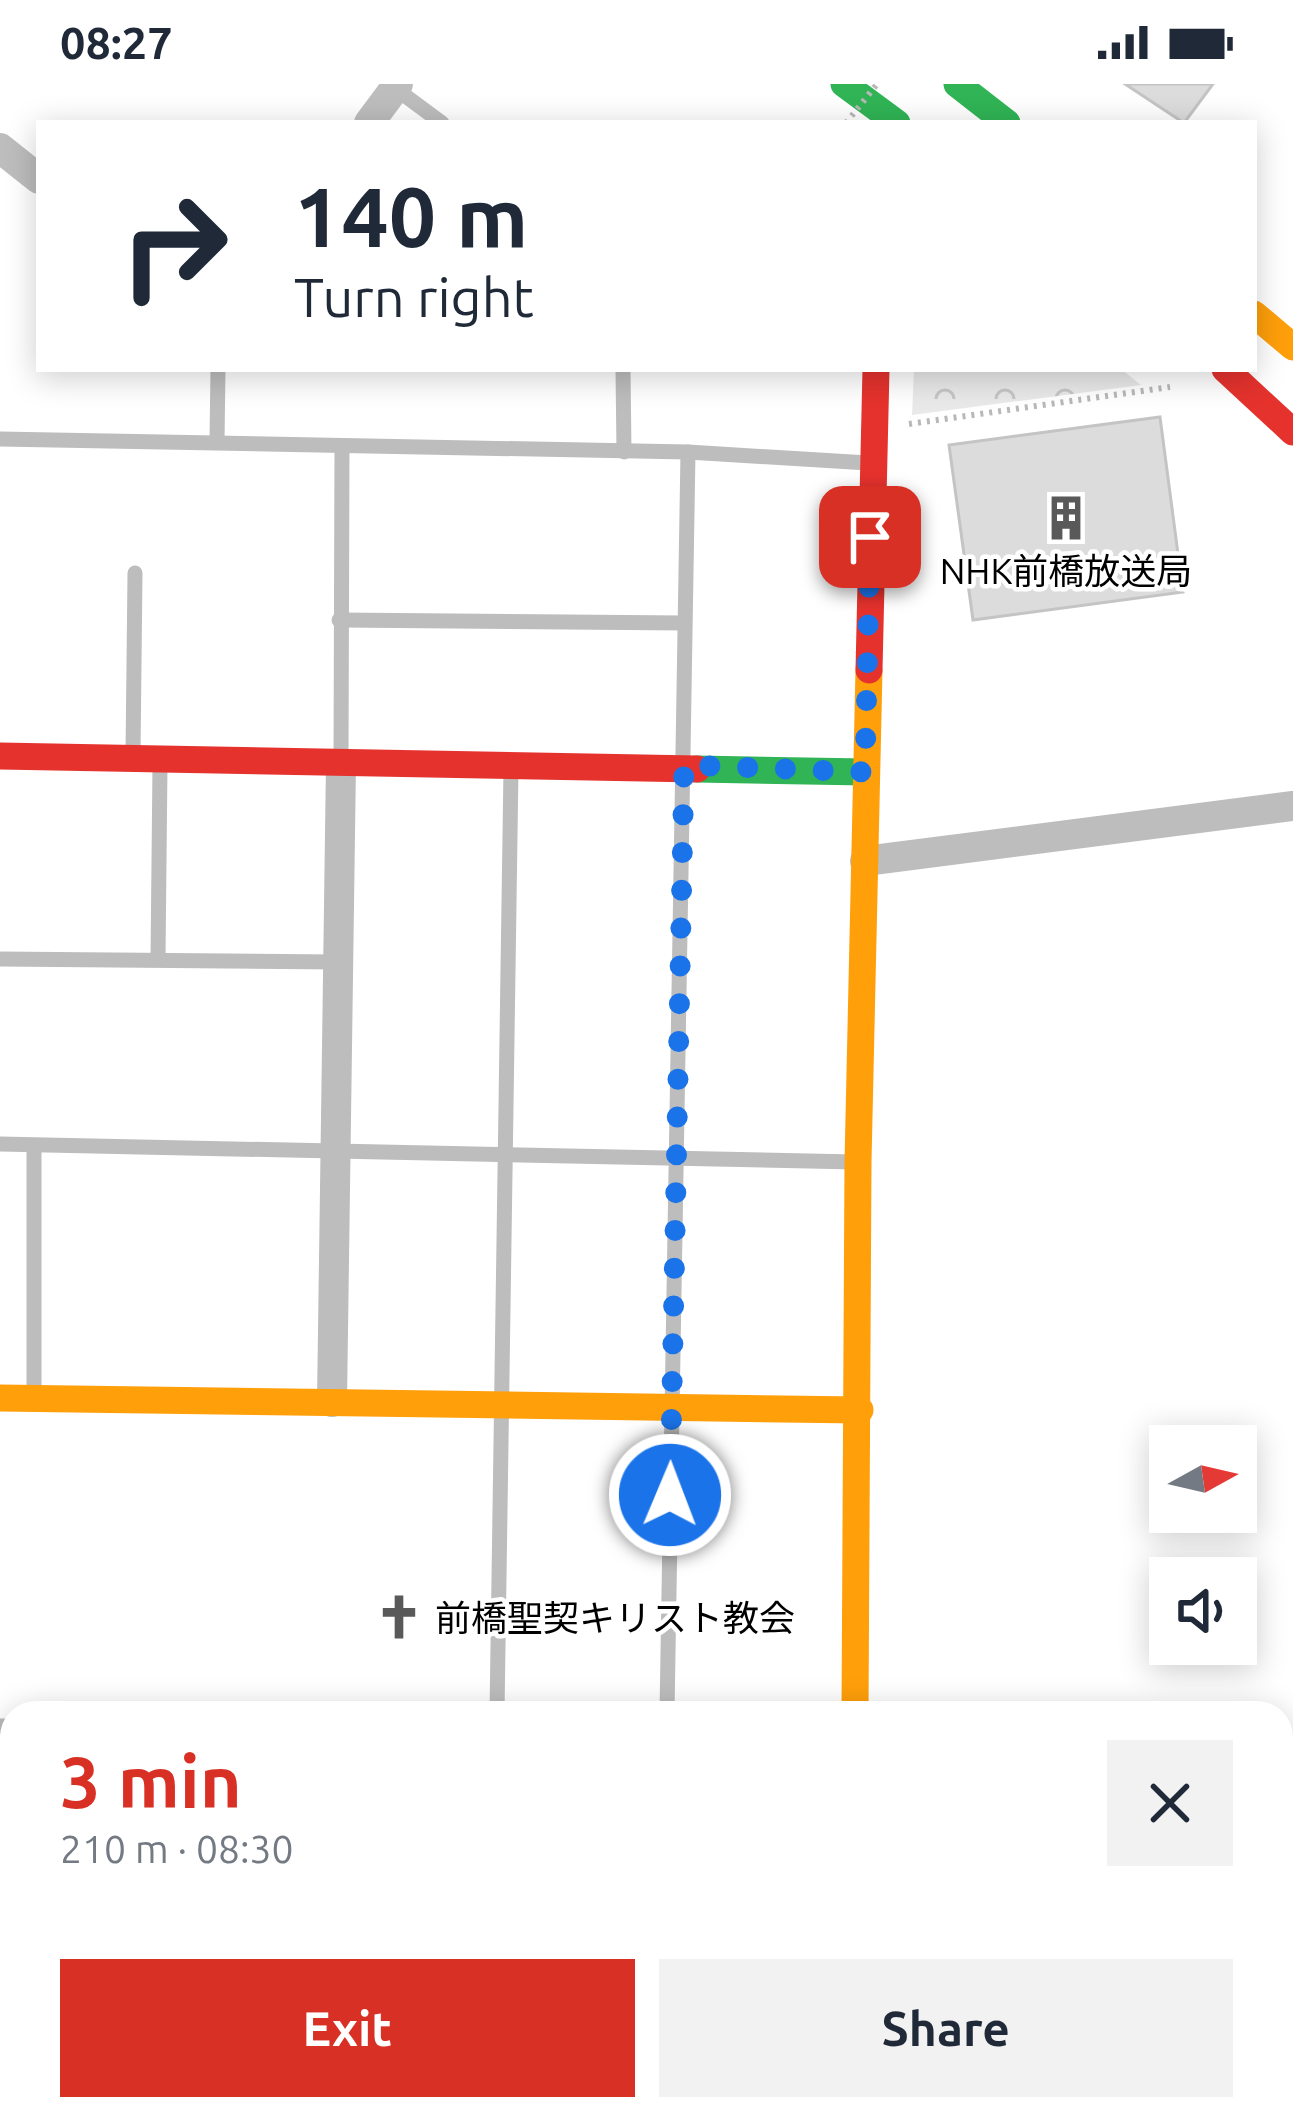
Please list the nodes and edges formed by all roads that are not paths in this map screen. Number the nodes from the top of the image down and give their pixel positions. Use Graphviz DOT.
graph roads {
  1 [pos="844,84"];
  2 [pos="957,84"];
  3 [pos="394,85"];
  4 [pos="371,120"];
  5 [pos="438,120"];
  6 [pos="888,120"];
  7 [pos="1003,120"];
  8 [pos="0,148"];
  9 [pos="36,177"];
  10 [pos="1257,317"];
  11 [pos="1293,347"];
  12 [pos="218,372"];
  13 [pos="623,372"];
  14 [pos="875,372"];
  15 [pos="1228,372"];
  16 [pos="1293,432"];
  17 [pos="0,439"];
  18 [pos="217,441"];
  19 [pos="342,446"];
  20 [pos="624,452"];
  21 [pos="688,452"];
  22 [pos="871,463"];
  23 [pos="135,573"];
  24 [pos="339,620"];
  25 [pos="684,622"];
  26 [pos="0,755"];
  27 [pos="147,757"];
  28 [pos="341,763"];
  29 [pos="511,764"];
  30 [pos="684,765"];
  31 [pos="865,772"];
  32 [pos="1293,806"];
  33 [pos="865,861"];
  34 [pos="0,959"];
  35 [pos="158,959"];
  36 [pos="337,962"];
  37 [pos="0,1144"];
  38 [pos="34,1147"];
  39 [pos="334,1151"];
  40 [pos="505,1154"];
  41 [pos="676,1155"];
  42 [pos="858,1162"];
  43 [pos="0,1398"];
  44 [pos="34,1399"];
  45 [pos="332,1402"];
  46 [pos="502,1404"];
  47 [pos="671,1407"];
  48 [pos="860,1410"];
  49 [pos="496,1701"];
  50 [pos="667,1701"];
  51 [pos="855,1701"];
  1 -- 6 [label="main road"];
  2 -- 7 [label="main road"];
  3 -- 4 [label="street"];
  3 -- 5 [label="lane"];
  8 -- 9 [label="street"];
  10 -- 11 [label="main road"];
  12 -- 18 [label="lane"];
  13 -- 20 [label="lane"];
  14 -- 22 [label="main road"];
  15 -- 16 [label="main road"];
  17 -- 18 [label="lane"];
  18 -- 19 [label="lane"];
  19 -- 20 [label="lane"];
  19 -- 24 [label="lane"];
  20 -- 21 [label="lane"];
  21 -- 22 [label="lane"];
  21 -- 25 [label="lane"];
  22 -- 31 [label="main road"];
  23 -- 27 [label="lane"];
  24 -- 25 [label="lane"];
  24 -- 28 [label="lane"];
  25 -- 30 [label="lane"];
  26 -- 27 [label="main road"];
  27 -- 28 [label="main road"];
  27 -- 35 [label="lane"];
  28 -- 29 [label="main road"];
  28 -- 36 [label="street"];
  29 -- 30 [label="main road"];
  29 -- 40 [label="lane"];
  30 -- 31 [label="main road"];
  30 -- 41 [label="lane"];
  31 -- 33 [label="main road"];
  32 -- 33 [label="street"];
  33 -- 42 [label="main road"];
  34 -- 35 [label="lane"];
  35 -- 36 [label="lane"];
  36 -- 39 [label="street"];
  37 -- 38 [label="lane"];
  38 -- 39 [label="lane"];
  38 -- 44 [label="lane"];
  39 -- 40 [label="lane"];
  39 -- 45 [label="street"];
  40 -- 41 [label="lane"];
  40 -- 46 [label="lane"];
  41 -- 42 [label="lane"];
  41 -- 47 [label="lane"];
  42 -- 48 [label="main road"];
  43 -- 44 [label="main road"];
  44 -- 45 [label="main road"];
  45 -- 46 [label="main road"];
  46 -- 47 [label="main road"];
  46 -- 49 [label="lane"];
  47 -- 48 [label="main road"];
  47 -- 50 [label="lane"];
  48 -- 51 [label="main road"];
}
